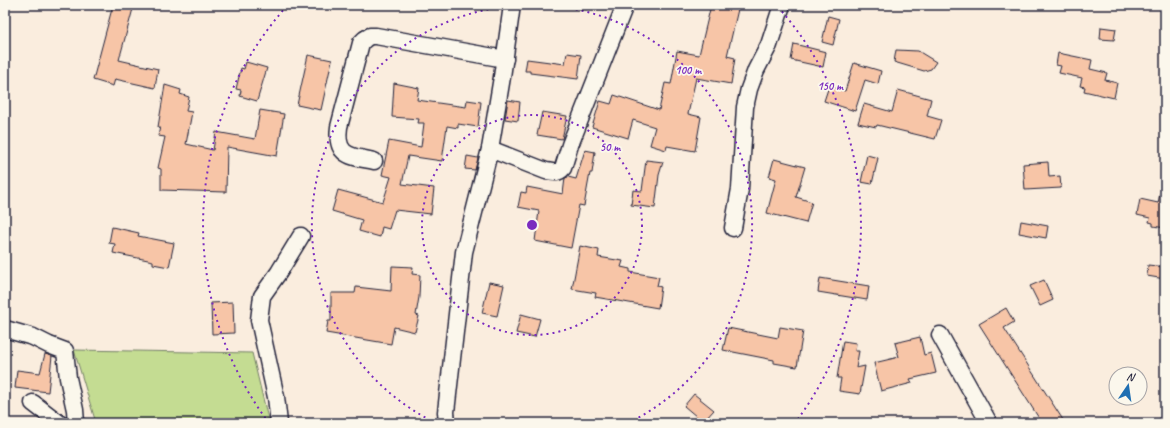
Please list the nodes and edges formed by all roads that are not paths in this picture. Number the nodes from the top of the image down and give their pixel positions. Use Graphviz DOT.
graph roads {
  1 [pos="512,5"];
  2 [pos="625,5"];
  3 [pos="782,5"];
  4 [pos="505,59"];
  5 [pos="490,149"];
  6 [pos="374,161"];
  7 [pos="733,228"];
  8 [pos="301,236"];
  9 [pos="5,329"];
  10 [pos="940,336"];
  11 [pos="32,403"];
  12 [pos="59,423"];
  13 [pos="76,423"];
  14 [pos="279,423"];
  15 [pos="447,423"];
  16 [pos="989,423"];
  1 -- 4 [label="street"];
  2 -- 5 [label="street"];
  3 -- 7 [label="street"];
  4 -- 5 [label="street"];
  4 -- 6 [label="street"];
  5 -- 15 [label="street"];
  8 -- 14 [label="street"];
  9 -- 13 [label="street"];
  10 -- 16 [label="street"];
  11 -- 12 [label="street"];
}
